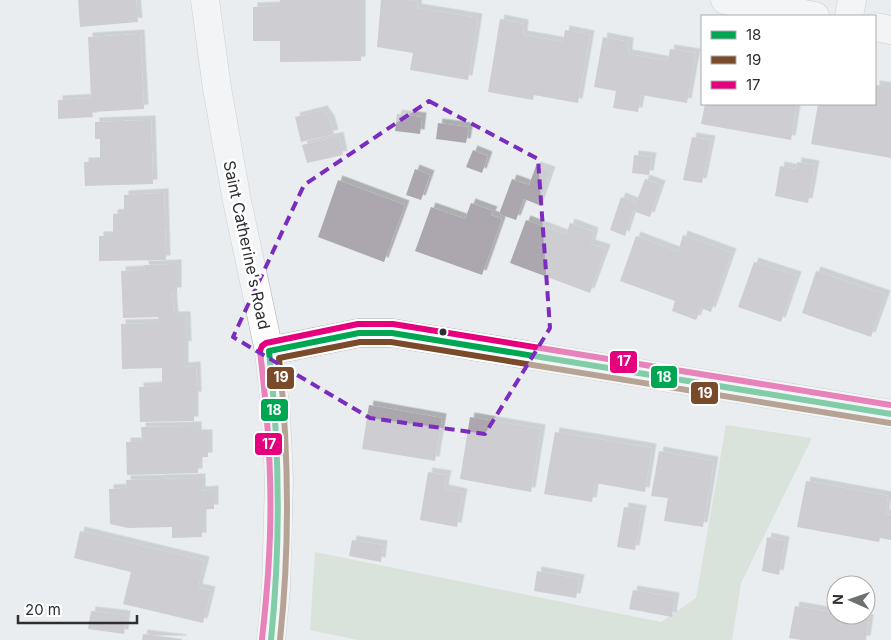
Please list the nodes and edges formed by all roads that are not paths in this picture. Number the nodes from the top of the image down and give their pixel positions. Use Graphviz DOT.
graph roads {
  1 [pos="205,0"];
  2 [pos="725,0"];
  3 [pos="852,0"];
  4 [pos="809,15"];
  5 [pos="849,15"];
  6 [pos="876,27"];
  7 [pos="891,30"];
  8 [pos="270,351"];
  9 [pos="891,414"];
  10 [pos="271,640"];
  1 -- 8 [label="street, Saint Catherine's Road"];
  2 -- 4 [label="street"];
  3 -- 5 [label="street"];
  6 -- 7 [label="street"];
  8 -- 9 [label="street"];
  8 -- 10 [label="street, Saint Catherine's Road"];
}
